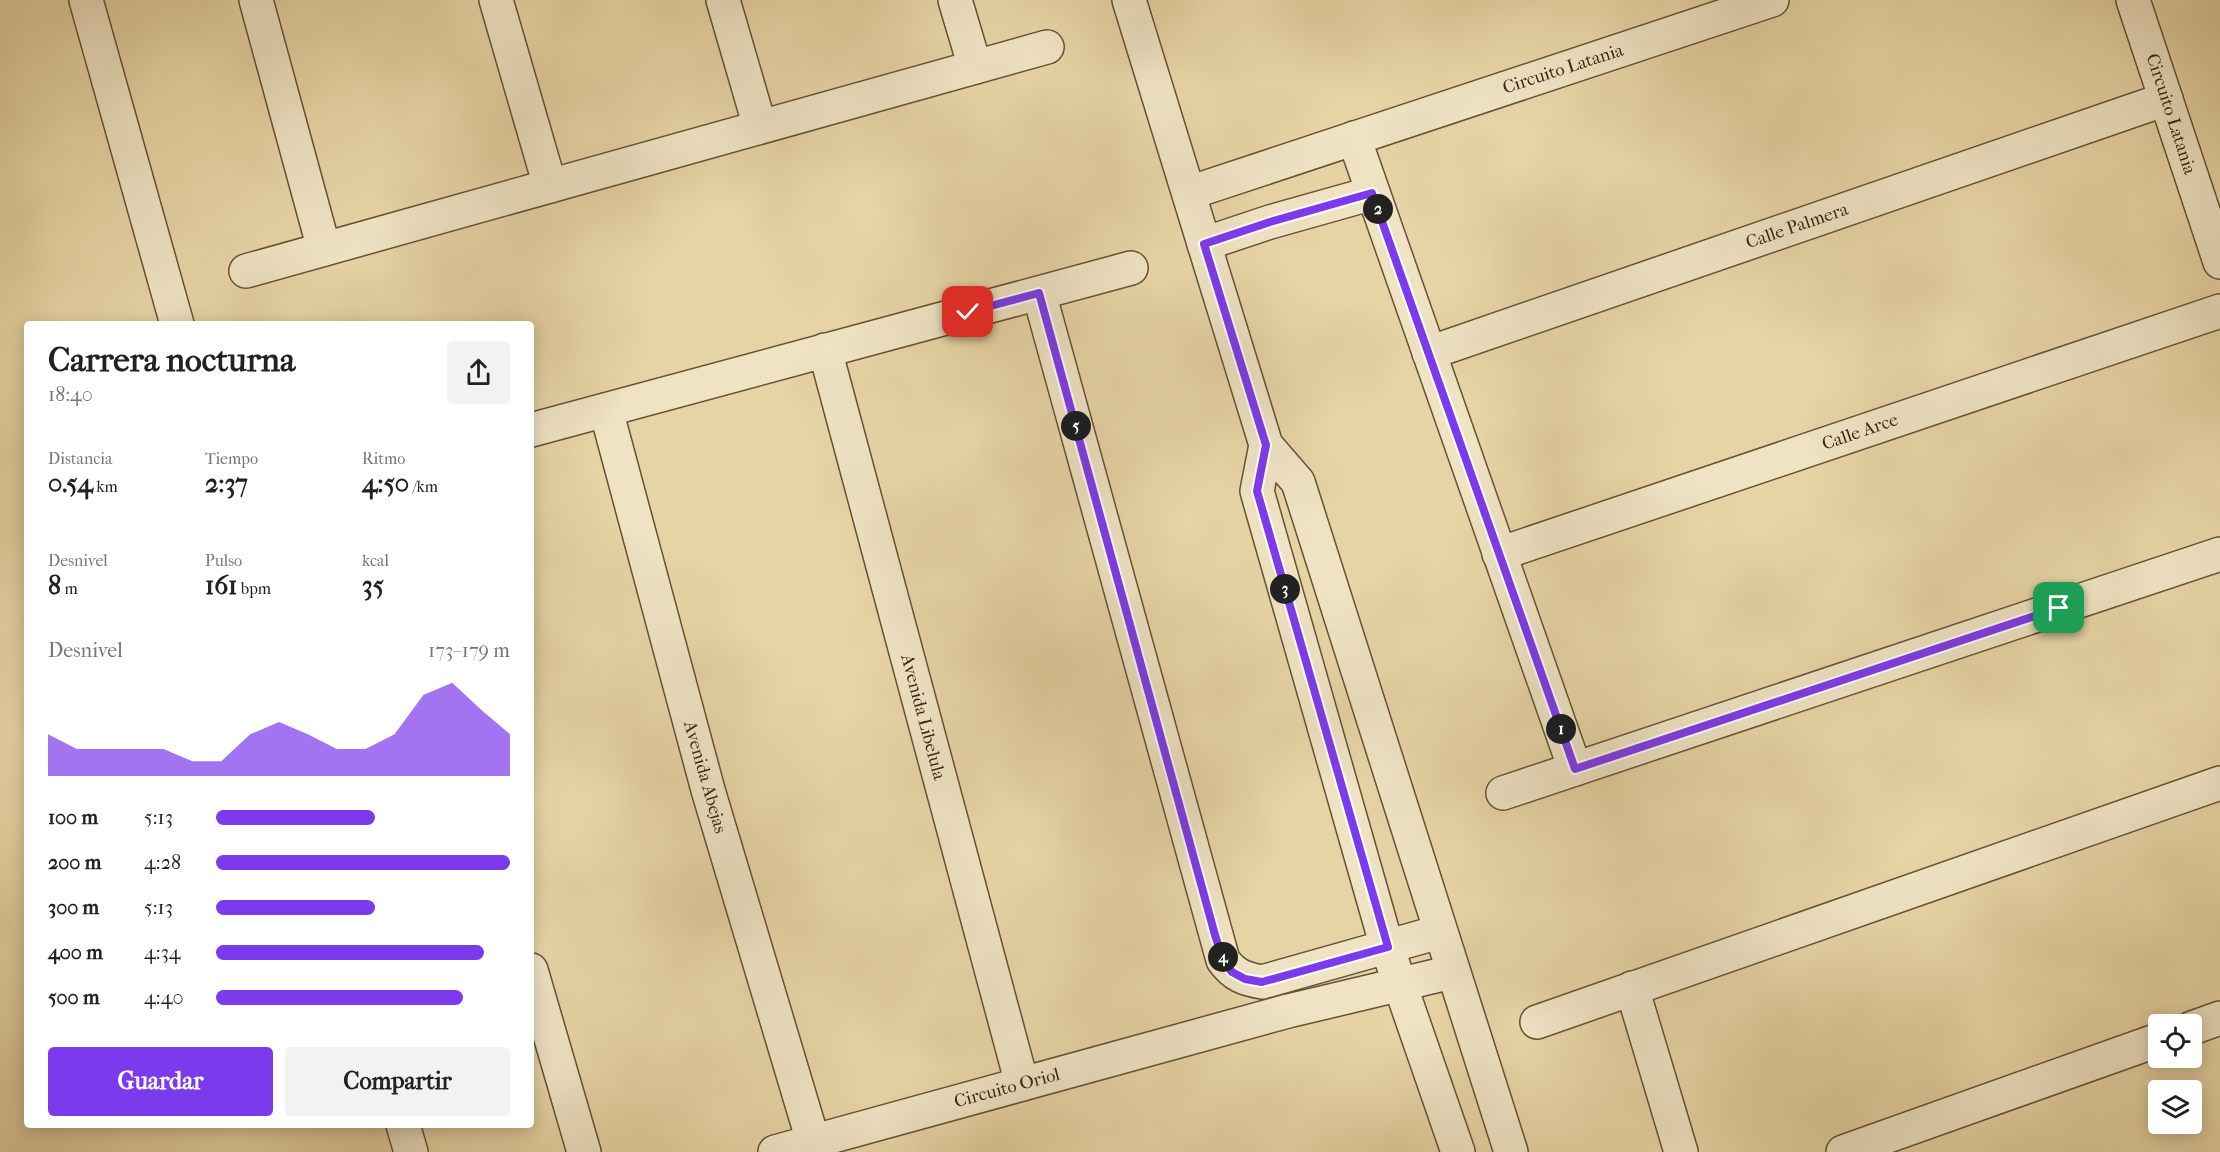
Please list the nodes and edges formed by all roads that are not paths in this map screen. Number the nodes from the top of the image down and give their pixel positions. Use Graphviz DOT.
graph roads {
  1 [pos="86,0"];
  2 [pos="256,0"];
  3 [pos="496,0"];
  4 [pos="723,0"];
  5 [pos="955,0"];
  6 [pos="1129,0"];
  7 [pos="1772,0"];
  8 [pos="2133,0"];
  9 [pos="1047,47"];
  10 [pos="975,67"];
  11 [pos="2166,99"];
  12 [pos="760,127"];
  13 [pos="1354,138"];
  14 [pos="550,186"];
  15 [pos="1189,193"];
  16 [pos="1372,193"];
  17 [pos="1204,244"];
  18 [pos="324,249"];
  19 [pos="2220,262"];
  20 [pos="1131,268"];
  21 [pos="246,271"];
  22 [pos="1039,293"];
  23 [pos="2220,311"];
  24 [pos="176,321"];
  25 [pos="825,350"];
  26 [pos="1429,353"];
  27 [pos="606,410"];
  28 [pos="534,429"];
  29 [pos="1266,445"];
  30 [pos="1500,554"];
  31 [pos="2220,554"];
  32 [pos="1575,769"];
  33 [pos="2220,783"];
  34 [pos="1503,792"];
  35 [pos="1439,932"];
  36 [pos="1388,947"];
  37 [pos="1452,972"];
  38 [pos="1245,979"];
  39 [pos="534,980"];
  40 [pos="1399,984"];
  41 [pos="1632,988"];
  42 [pos="2220,1018"];
  43 [pos="1537,1022"];
  44 [pos="1240,1024"];
  45 [pos="2202,1024"];
  46 [pos="2148,1044"];
  47 [pos="1022,1084"];
  48 [pos="404,1128"];
  49 [pos="813,1141"];
  50 [pos="411,1152"];
  51 [pos="584,1152"];
  52 [pos="775,1152"];
  53 [pos="1458,1152"];
  54 [pos="1511,1152"];
  55 [pos="1681,1152"];
  56 [pos="1843,1152"];
  1 -- 24 [label="street"];
  2 -- 18 [label="street"];
  3 -- 14 [label="street"];
  4 -- 12 [label="street"];
  5 -- 10 [label="street"];
  6 -- 15 [label="street"];
  7 -- 13 [label="street, Circuito Latania"];
  8 -- 11 [label="street, Circuito Latania"];
  9 -- 10 [label="street"];
  10 -- 12 [label="street"];
  11 -- 19 [label="street, Circuito Latania"];
  11 -- 26 [label="street, Calle Palmera"];
  12 -- 14 [label="street"];
  13 -- 15 [label="street, Circuito Latania"];
  13 -- 16 [label="street"];
  14 -- 18 [label="street"];
  15 -- 17 [label="street"];
  16 -- 17 [label="street"];
  16 -- 26 [label="street"];
  17 -- 29 [label="street"];
  18 -- 21 [label="street"];
  20 -- 22 [label="street"];
  22 -- 25 [label="street"];
  22 -- 38 [label="street"];
  23 -- 30 [label="street, Calle Arce"];
  25 -- 27 [label="street"];
  25 -- 47 [label="street, Avenida Libelula"];
  26 -- 30 [label="street"];
  27 -- 28 [label="street"];
  27 -- 49 [label="street, Avenida Abejas"];
  29 -- 35 [label="street"];
  29 -- 36 [label="street"];
  30 -- 32 [label="street"];
  31 -- 32 [label="street"];
  32 -- 34 [label="street"];
  33 -- 41 [label="street"];
  35 -- 36 [label="street"];
  35 -- 37 [label="street"];
  36 -- 38 [label="street"];
  36 -- 40 [label="street"];
  37 -- 40 [label="street, Circuito Oriol"];
  37 -- 54 [label="street"];
  38 -- 44 [label="street"];
  39 -- 51 [label="street"];
  40 -- 44 [label="street, Circuito Oriol"];
  40 -- 53 [label="street"];
  41 -- 43 [label="street"];
  41 -- 55 [label="street"];
  42 -- 45 [label="street"];
  44 -- 47 [label="street, Circuito Oriol"];
  46 -- 56 [label="street"];
  47 -- 49 [label="street, Circuito Oriol"];
  48 -- 50 [label="street"];
  49 -- 52 [label="street, Circuito Oriol"];
}
